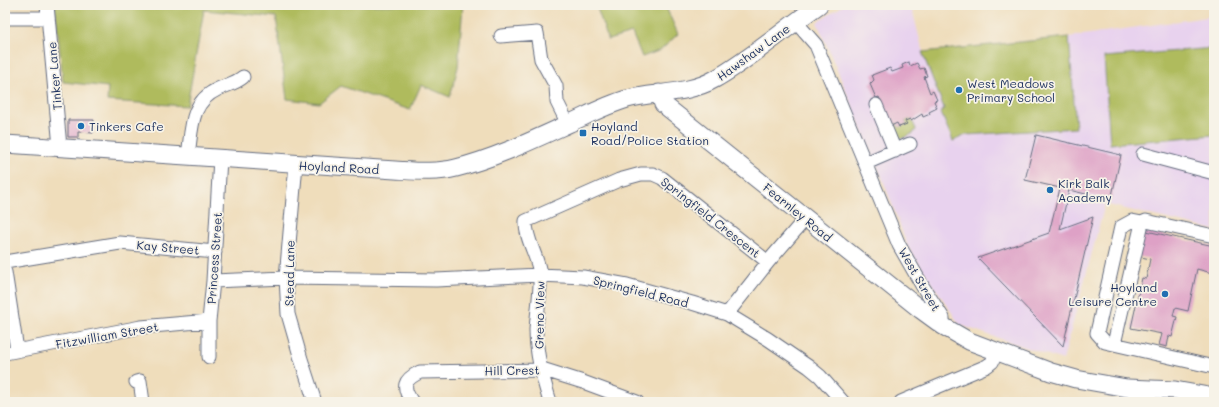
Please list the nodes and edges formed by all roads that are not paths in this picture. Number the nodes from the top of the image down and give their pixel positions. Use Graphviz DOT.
graph roads {
  1 [pos="819,5"];
  2 [pos="48,11"];
  3 [pos="5,18"];
  4 [pos="795,22"];
  5 [pos="501,36"];
  6 [pos="243,77"];
  7 [pos="659,93"];
  8 [pos="876,105"];
  9 [pos="568,124"];
  10 [pos="5,144"];
  11 [pos="910,144"];
  12 [pos="60,147"];
  13 [pos="895,151"];
  14 [pos="1143,154"];
  15 [pos="188,156"];
  16 [pos="220,158"];
  17 [pos="866,163"];
  18 [pos="296,164"];
  19 [pos="1214,173"];
  20 [pos="806,218"];
  21 [pos="1142,223"];
  22 [pos="1214,236"];
  23 [pos="215,252"];
  24 [pos="5,262"];
  25 [pos="768,262"];
  26 [pos="5,272"];
  27 [pos="540,275"];
  28 [pos="286,278"];
  29 [pos="213,281"];
  30 [pos="727,314"];
  31 [pos="209,321"];
  32 [pos="943,326"];
  33 [pos="1114,344"];
  34 [pos="11,352"];
  35 [pos="997,352"];
  36 [pos="209,357"];
  37 [pos="1214,366"];
  38 [pos="541,370"];
  39 [pos="136,382"];
  40 [pos="1176,396"];
  41 [pos="1214,397"];
  42 [pos="143,402"];
  43 [pos="314,402"];
  44 [pos="412,402"];
  45 [pos="550,402"];
  46 [pos="637,402"];
  47 [pos="843,402"];
  48 [pos="901,402"];
  1 -- 4 [label="main road, Hawshaw Lane"];
  2 -- 3 [label="street"];
  2 -- 12 [label="street, Tinker Lane"];
  4 -- 7 [label="main road, Hawshaw Lane"];
  4 -- 17 [label="street, West Street"];
  5 -- 9 [label="street"];
  6 -- 15 [label="street"];
  7 -- 9 [label="main road, Hoyland Road"];
  7 -- 20 [label="main road, Fearnley Road"];
  8 -- 13 [label="street"];
  9 -- 18 [label="main road, Hoyland Road"];
  10 -- 12 [label="main road, Hoyland Road"];
  11 -- 13 [label="street"];
  12 -- 15 [label="main road, Hoyland Road"];
  13 -- 17 [label="street"];
  14 -- 19 [label="street"];
  15 -- 16 [label="main road, Hoyland Road"];
  16 -- 18 [label="main road, Hoyland Road"];
  16 -- 23 [label="street, Princess Street"];
  17 -- 32 [label="street, West Street"];
  18 -- 28 [label="street, Stead Lane"];
  20 -- 25 [label="street"];
  20 -- 32 [label="main road, Fearnley Road"];
  21 -- 22 [label="street"];
  21 -- 33 [label="street"];
  21 -- 33 [label="street"];
  23 -- 24 [label="street, Kay Street"];
  23 -- 29 [label="street, Princess Street"];
  25 -- 27 [label="street, Springfield Crescent"];
  25 -- 30 [label="street"];
  26 -- 34 [label="street"];
  27 -- 28 [label="street, Springfield Road"];
  27 -- 30 [label="street, Springfield Road"];
  27 -- 38 [label="street, Greno View"];
  28 -- 29 [label="street, Springfield Road"];
  28 -- 43 [label="street, Stead Lane"];
  29 -- 31 [label="street, Princess Street"];
  30 -- 47 [label="street, Springfield Road"];
  31 -- 34 [label="street, Fitzwilliam Street"];
  31 -- 36 [label="street, Princess Street"];
  32 -- 35 [label="main road, West Street"];
  33 -- 37 [label="street"];
  35 -- 40 [label="main road, West Street"];
  35 -- 48 [label="street"];
  38 -- 44 [label="street, Hill Crest"];
  38 -- 45 [label="street, Greno View"];
  38 -- 46 [label="street, Hill Crest"];
  39 -- 42 [label="street"];
  40 -- 41 [label="main road, West Street"];
}
